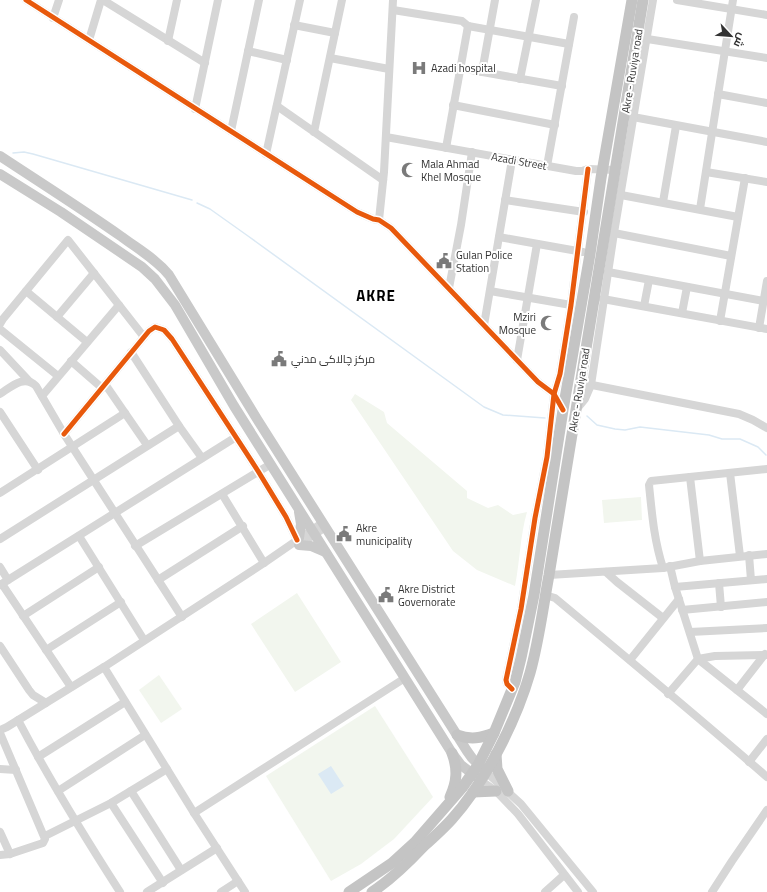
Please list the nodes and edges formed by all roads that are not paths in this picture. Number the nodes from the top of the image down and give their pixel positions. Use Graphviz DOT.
graph roads {
  1 [pos="26,0"];
  2 [pos="59,0"];
  3 [pos="102,0"];
  4 [pos="176,0"];
  5 [pos="218,0"];
  6 [pos="259,0"];
  7 [pos="300,0"];
  8 [pos="342,0"];
  9 [pos="393,0"];
  10 [pos="495,0"];
  11 [pos="536,0"];
  12 [pos="643,0"];
  13 [pos="653,0"];
  14 [pos="676,0"];
  15 [pos="734,0"];
  16 [pos="629,3"];
  17 [pos="393,10"];
  18 [pos="732,10"];
  19 [pos="767,15"];
  20 [pos="574,17"];
  21 [pos="53,18"];
  22 [pos="294,25"];
  23 [pos="468,26"];
  24 [pos="490,30"];
  25 [pos="335,33"];
  26 [pos="529,37"];
  27 [pos="641,38"];
  28 [pos="88,40"];
  29 [pos="168,41"];
  30 [pos="569,44"];
  31 [pos="248,51"];
  32 [pos="725,51"];
  33 [pos="330,58"];
  34 [pos="767,58"];
  35 [pos="287,60"];
  36 [pos="205,64"];
  37 [pos="460,68"];
  38 [pos="389,69"];
  39 [pos="482,72"];
  40 [pos="520,79"];
  41 [pos="562,86"];
  42 [pos="718,94"];
  43 [pos="631,101"];
  44 [pos="767,103"];
  45 [pos="454,105"];
  46 [pos="277,106"];
  47 [pos="195,109"];
  48 [pos="633,117"];
  49 [pos="555,125"];
  50 [pos="676,126"];
  51 [pos="231,131"];
  52 [pos="314,132"];
  53 [pos="712,133"];
  54 [pos="386,137"];
  55 [pos="767,142"];
  56 [pos="446,148"];
  57 [pos="472,152"];
  58 [pos="266,154"];
  59 [pos="0,156"];
  60 [pos="512,160"];
  61 [pos="547,166"];
  62 [pos="586,172"];
  63 [pos="706,172"];
  64 [pos="0,174"];
  65 [pos="602,174"];
  66 [pos="615,175"];
  67 [pos="744,178"];
  68 [pos="383,180"];
  69 [pos="767,182"];
  70 [pos="620,195"];
  71 [pos="505,200"];
  72 [pos="663,202"];
  73 [pos="700,209"];
  74 [pos="584,212"];
  75 [pos="738,217"];
  76 [pos="379,220"];
  77 [pos="614,233"];
  78 [pos="499,237"];
  79 [pos="537,244"];
  80 [pos="584,253"];
  81 [pos="731,256"];
  82 [pos="608,272"];
  83 [pos="94,273"];
  84 [pos="649,280"];
  85 [pos="767,281"];
  86 [pos="687,287"];
  87 [pos="449,288"];
  88 [pos="26,291"];
  89 [pos="490,291"];
  90 [pos="725,294"];
  91 [pos="528,297"];
  92 [pos="603,299"];
  93 [pos="764,301"];
  94 [pos="119,305"];
  95 [pos="571,305"];
  96 [pos="644,306"];
  97 [pos="682,314"];
  98 [pos="57,317"];
  99 [pos="720,320"];
  100 [pos="0,324"];
  101 [pos="484,325"];
  102 [pos="0,329"];
  103 [pos="763,329"];
  104 [pos="144,337"];
  105 [pos="88,342"];
  106 [pos="0,350"];
  107 [pos="131,352"];
  108 [pos="517,360"];
  109 [pos="71,361"];
  110 [pos="58,376"];
  111 [pos="29,381"];
  112 [pos="585,384"];
  113 [pos="104,386"];
  114 [pos="566,391"];
  115 [pos="0,394"];
  116 [pos="554,394"];
  117 [pos="42,396"];
  118 [pos="244,398"];
  119 [pos="234,406"];
  120 [pos="562,410"];
  121 [pos="0,412"];
  122 [pos="125,413"];
  123 [pos="179,426"];
  124 [pos="767,428"];
  125 [pos="64,434"];
  126 [pos="236,437"];
  127 [pos="147,445"];
  128 [pos="73,448"];
  129 [pos="202,458"];
  130 [pos="271,464"];
  131 [pos="767,469"];
  132 [pos="38,470"];
  133 [pos="258,471"];
  134 [pos="730,472"];
  135 [pos="690,477"];
  136 [pos="94,480"];
  137 [pos="0,493"];
  138 [pos="222,494"];
  139 [pos="297,506"];
  140 [pos="115,514"];
  141 [pos="324,525"];
  142 [pos="242,526"];
  143 [pos="313,532"];
  144 [pos="80,536"];
  145 [pos="0,539"];
  146 [pos="298,541"];
  147 [pos="537,542"];
  148 [pos="135,546"];
  149 [pos="326,552"];
  150 [pos="767,554"];
  151 [pos="749,555"];
  152 [pos="740,556"];
  153 [pos="700,561"];
  154 [pos="264,563"];
  155 [pos="0,567"];
  156 [pos="99,567"];
  157 [pos="666,567"];
  158 [pos="606,572"];
  159 [pos="549,575"];
  160 [pos="767,579"];
  161 [pos="158,580"];
  162 [pos="751,580"];
  163 [pos="4,583"];
  164 [pos="719,583"];
  165 [pos="675,587"];
  166 [pos="546,595"];
  167 [pos="678,599"];
  168 [pos="121,602"];
  169 [pos="767,602"];
  170 [pos="721,607"];
  171 [pos="682,610"];
  172 [pos="23,616"];
  173 [pos="182,617"];
  174 [pos="663,618"];
  175 [pos="767,628"];
  176 [pos="690,632"];
  177 [pos="144,640"];
  178 [pos="400,645"];
  179 [pos="0,646"];
  180 [pos="46,650"];
  181 [pos="389,652"];
  182 [pos="766,655"];
  183 [pos="698,659"];
  184 [pos="630,660"];
  185 [pos="104,667"];
  186 [pos="405,678"];
  187 [pos="71,687"];
  188 [pos="737,690"];
  189 [pos="668,694"];
  190 [pos="125,702"];
  191 [pos="46,703"];
  192 [pos="767,714"];
  193 [pos="18,720"];
  194 [pos="0,730"];
  195 [pos="0,733"];
  196 [pos="494,733"];
  197 [pos="146,735"];
  198 [pos="457,735"];
  199 [pos="767,739"];
  200 [pos="452,753"];
  201 [pos="496,753"];
  202 [pos="38,757"];
  203 [pos="750,762"];
  204 [pos="0,769"];
  205 [pos="167,769"];
  206 [pos="16,770"];
  207 [pos="479,772"];
  208 [pos="767,777"];
  209 [pos="58,791"];
  210 [pos="130,791"];
  211 [pos="496,791"];
  212 [pos="508,791"];
  213 [pos="473,792"];
  214 [pos="111,803"];
  215 [pos="447,804"];
  216 [pos="767,810"];
  217 [pos="194,813"];
  218 [pos="76,822"];
  219 [pos="0,832"];
  220 [pos="44,836"];
  221 [pos="217,848"];
  222 [pos="10,854"];
  223 [pos="0,855"];
  224 [pos="181,870"];
  225 [pos="564,875"];
  226 [pos="238,881"];
  227 [pos="163,883"];
  228 [pos="120,892"];
  229 [pos="147,892"];
  230 [pos="221,892"];
  231 [pos="246,892"];
  232 [pos="349,892"];
  233 [pos="372,892"];
  234 [pos="545,892"];
  235 [pos="578,892"];
  236 [pos="593,892"];
  237 [pos="712,892"];
  1 -- 21 [label="street"];
  2 -- 21 [label="street"];
  3 -- 28 [label="street"];
  3 -- 29 [label="street"];
  4 -- 29 [label="street"];
  5 -- 36 [label="street"];
  6 -- 31 [label="street"];
  7 -- 22 [label="street"];
  8 -- 25 [label="street"];
  9 -- 17 [label="street"];
  10 -- 24 [label="street"];
  11 -- 26 [label="street"];
  12 -- 27 [label="highway, Akre - Ruviya road"];
  13 -- 27 [label="street"];
  14 -- 18 [label="street"];
  15 -- 18 [label="street"];
  16 -- 65 [label="highway, Akre - Ruviya road"];
  17 -- 23 [label="street"];
  17 -- 38 [label="street"];
  18 -- 19 [label="street"];
  18 -- 32 [label="street"];
  20 -- 30 [label="street"];
  21 -- 28 [label="street"];
  22 -- 25 [label="street"];
  22 -- 35 [label="street"];
  23 -- 24 [label="street"];
  23 -- 37 [label="street"];
  24 -- 26 [label="street"];
  24 -- 39 [label="street"];
  25 -- 33 [label="street"];
  26 -- 30 [label="street"];
  26 -- 40 [label="street"];
  27 -- 32 [label="street"];
  27 -- 43 [label="highway, Akre - Ruviya road"];
  28 -- 47 [label="street"];
  29 -- 36 [label="street"];
  30 -- 41 [label="street"];
  31 -- 35 [label="street"];
  31 -- 51 [label="street"];
  32 -- 34 [label="street"];
  32 -- 42 [label="street"];
  33 -- 38 [label="street"];
  33 -- 52 [label="street"];
  35 -- 46 [label="street"];
  36 -- 47 [label="street"];
  37 -- 39 [label="street"];
  37 -- 45 [label="street"];
  38 -- 54 [label="street"];
  39 -- 40 [label="street"];
  40 -- 41 [label="street"];
  41 -- 49 [label="street"];
  42 -- 44 [label="street"];
  42 -- 53 [label="street"];
  43 -- 48 [label="street"];
  43 -- 66 [label="highway, Akre - Ruviya road"];
  45 -- 49 [label="street"];
  45 -- 56 [label="street"];
  46 -- 52 [label="street"];
  46 -- 58 [label="street"];
  47 -- 51 [label="street"];
  48 -- 50 [label="street"];
  48 -- 70 [label="street"];
  49 -- 61 [label="street"];
  50 -- 53 [label="street"];
  50 -- 72 [label="street"];
  51 -- 58 [label="street"];
  52 -- 68 [label="street"];
  53 -- 55 [label="street"];
  53 -- 63 [label="street"];
  54 -- 56 [label="street, Azadi Street"];
  54 -- 68 [label="street"];
  56 -- 57 [label="street, Azadi Street"];
  57 -- 60 [label="street, Azadi Street"];
  57 -- 87 [label="street"];
  58 -- 76 [label="street"];
  59 -- 118 [label="main road"];
  60 -- 61 [label="street, Azadi Street"];
  60 -- 71 [label="street"];
  61 -- 62 [label="street, Azadi Street"];
  62 -- 65 [label="street, Azadi Street"];
  62 -- 74 [label="street"];
  63 -- 67 [label="street"];
  63 -- 73 [label="street"];
  64 -- 119 [label="main road"];
  65 -- 66 [label="street, Azadi Street"];
  65 -- 80 [label="highway, Akre - Ruviya road"];
  66 -- 112 [label="highway, Akre - Ruviya road"];
  67 -- 69 [label="street"];
  67 -- 75 [label="street"];
  68 -- 76 [label="street"];
  70 -- 72 [label="street"];
  70 -- 77 [label="street"];
  71 -- 74 [label="street"];
  71 -- 78 [label="street"];
  72 -- 73 [label="street"];
  73 -- 75 [label="street"];
  74 -- 80 [label="street"];
  75 -- 81 [label="street"];
  76 -- 87 [label="street"];
  77 -- 81 [label="street"];
  77 -- 82 [label="street"];
  78 -- 79 [label="street"];
  78 -- 89 [label="street"];
  79 -- 80 [label="street"];
  79 -- 91 [label="street"];
  80 -- 95 [label="street"];
  80 -- 114 [label="highway, Akre - Ruviya road"];
  81 -- 90 [label="street"];
  82 -- 84 [label="street"];
  82 -- 92 [label="street"];
  83 -- 88 [label="street"];
  83 -- 94 [label="street"];
  83 -- 98 [label="street"];
  84 -- 86 [label="street"];
  84 -- 96 [label="street"];
  85 -- 93 [label="street"];
  86 -- 90 [label="street"];
  86 -- 97 [label="street"];
  87 -- 101 [label="street"];
  88 -- 98 [label="street"];
  88 -- 100 [label="street"];
  89 -- 91 [label="street"];
  89 -- 101 [label="street"];
  90 -- 93 [label="street"];
  90 -- 99 [label="street"];
  91 -- 95 [label="street"];
  91 -- 108 [label="street"];
  92 -- 96 [label="street"];
  92 -- 112 [label="street"];
  93 -- 103 [label="street"];
  94 -- 104 [label="street"];
  94 -- 105 [label="street"];
  95 -- 116 [label="street"];
  96 -- 97 [label="street"];
  97 -- 99 [label="street"];
  98 -- 105 [label="street"];
  99 -- 103 [label="street"];
  101 -- 108 [label="street"];
  102 -- 110 [label="street"];
  104 -- 107 [label="street"];
  104 -- 126 [label="street"];
  105 -- 109 [label="street"];
  106 -- 111 [label="street"];
  107 -- 113 [label="street"];
  107 -- 123 [label="street"];
  108 -- 116 [label="street"];
  109 -- 110 [label="street"];
  109 -- 113 [label="street"];
  110 -- 117 [label="street"];
  111 -- 115 [label="street"];
  111 -- 117 [label="street"];
  112 -- 124 [label="street"];
  112 -- 159 [label="highway, Akre - Ruviya road"];
  113 -- 122 [label="street"];
  113 -- 125 [label="street"];
  114 -- 116 [label="street"];
  114 -- 120 [label="highway, Akre - Ruviya road"];
  116 -- 120 [label="street"];
  116 -- 147 [label="street"];
  117 -- 125 [label="street"];
  118 -- 119 [label="main road"];
  118 -- 141 [label="main road"];
  119 -- 130 [label="main road"];
  120 -- 147 [label="highway, Akre - Ruviya road"];
  121 -- 132 [label="street"];
  122 -- 127 [label="street"];
  122 -- 128 [label="street"];
  123 -- 127 [label="street"];
  123 -- 129 [label="street"];
  125 -- 128 [label="street"];
  126 -- 129 [label="street"];
  126 -- 133 [label="street"];
  127 -- 136 [label="street"];
  128 -- 132 [label="street"];
  128 -- 136 [label="street"];
  129 -- 140 [label="street"];
  130 -- 133 [label="street"];
  130 -- 139 [label="main road"];
  131 -- 134 [label="street"];
  132 -- 137 [label="street"];
  133 -- 138 [label="street"];
  133 -- 146 [label="street"];
  134 -- 135 [label="street"];
  134 -- 152 [label="street"];
  135 -- 153 [label="street"];
  135 -- 157 [label="street"];
  136 -- 140 [label="street"];
  136 -- 145 [label="street"];
  138 -- 142 [label="street"];
  138 -- 148 [label="street"];
  139 -- 143 [label="main road"];
  139 -- 146 [label="main road"];
  140 -- 144 [label="street"];
  140 -- 148 [label="street"];
  141 -- 143 [label="street"];
  141 -- 178 [label="main road"];
  142 -- 154 [label="street"];
  142 -- 161 [label="street"];
  143 -- 146 [label="street"];
  143 -- 149 [label="main road"];
  144 -- 156 [label="street"];
  144 -- 163 [label="street"];
  146 -- 149 [label="main road"];
  146 -- 154 [label="street"];
  147 -- 196 [label="highway, Akre - Ruviya road"];
  148 -- 161 [label="street"];
  149 -- 181 [label="main road"];
  150 -- 151 [label="street"];
  151 -- 152 [label="street"];
  151 -- 162 [label="street"];
  152 -- 153 [label="street"];
  153 -- 157 [label="street"];
  154 -- 173 [label="street"];
  155 -- 163 [label="street"];
  156 -- 168 [label="street"];
  156 -- 172 [label="street"];
  157 -- 158 [label="street"];
  157 -- 165 [label="street"];
  158 -- 159 [label="street"];
  158 -- 174 [label="street"];
  159 -- 166 [label="highway, Akre - Ruviya road"];
  160 -- 162 [label="street"];
  161 -- 173 [label="street"];
  162 -- 164 [label="street"];
  163 -- 172 [label="street"];
  164 -- 165 [label="street"];
  164 -- 170 [label="street"];
  165 -- 167 [label="street"];
  166 -- 184 [label="street"];
  166 -- 201 [label="highway, Akre - Ruviya road"];
  167 -- 171 [label="street"];
  167 -- 174 [label="street"];
  168 -- 177 [label="street"];
  168 -- 180 [label="street"];
  169 -- 170 [label="street"];
  170 -- 171 [label="street"];
  171 -- 176 [label="street"];
  172 -- 180 [label="street"];
  173 -- 177 [label="street"];
  174 -- 184 [label="street"];
  175 -- 176 [label="street"];
  176 -- 183 [label="street"];
  177 -- 185 [label="street"];
  178 -- 181 [label="main road"];
  178 -- 198 [label="main road"];
  179 -- 191 [label="street"];
  180 -- 187 [label="street"];
  181 -- 186 [label="main road"];
  182 -- 183 [label="street"];
  182 -- 188 [label="street"];
  183 -- 188 [label="street"];
  183 -- 189 [label="street"];
  184 -- 189 [label="street"];
  185 -- 187 [label="street"];
  185 -- 190 [label="street"];
  186 -- 200 [label="main road"];
  186 -- 217 [label="street"];
  187 -- 191 [label="street"];
  188 -- 192 [label="street"];
  189 -- 203 [label="street"];
  190 -- 197 [label="street"];
  190 -- 202 [label="street"];
  191 -- 193 [label="street"];
  193 -- 194 [label="street"];
  193 -- 202 [label="street"];
  195 -- 206 [label="street"];
  196 -- 198 [label="highway"];
  196 -- 207 [label="highway, Akre - Ruviya road"];
  197 -- 205 [label="street"];
  197 -- 209 [label="street"];
  198 -- 207 [label="main road"];
  199 -- 203 [label="street"];
  200 -- 207 [label="main road"];
  200 -- 215 [label="highway"];
  201 -- 207 [label="highway, Akre - Ruviya road"];
  201 -- 212 [label="highway"];
  202 -- 209 [label="street"];
  203 -- 208 [label="street"];
  204 -- 206 [label="street"];
  205 -- 210 [label="street"];
  205 -- 217 [label="street"];
  206 -- 220 [label="street"];
  207 -- 211 [label="street"];
  207 -- 212 [label="street"];
  207 -- 213 [label="highway"];
  207 -- 215 [label="highway"];
  209 -- 218 [label="street"];
  210 -- 214 [label="street"];
  210 -- 224 [label="street"];
  211 -- 213 [label="highway"];
  211 -- 225 [label="street"];
  212 -- 236 [label="street"];
  213 -- 233 [label="highway"];
  214 -- 218 [label="street"];
  214 -- 227 [label="street"];
  215 -- 232 [label="highway"];
  216 -- 237 [label="street"];
  217 -- 221 [label="street"];
  218 -- 220 [label="street"];
  218 -- 228 [label="street"];
  219 -- 222 [label="street"];
  220 -- 222 [label="street"];
  221 -- 224 [label="street"];
  221 -- 226 [label="street"];
  222 -- 223 [label="street"];
  224 -- 227 [label="street"];
  225 -- 234 [label="street"];
  225 -- 235 [label="street"];
  226 -- 230 [label="street"];
  226 -- 231 [label="street"];
  227 -- 229 [label="street"];
}
